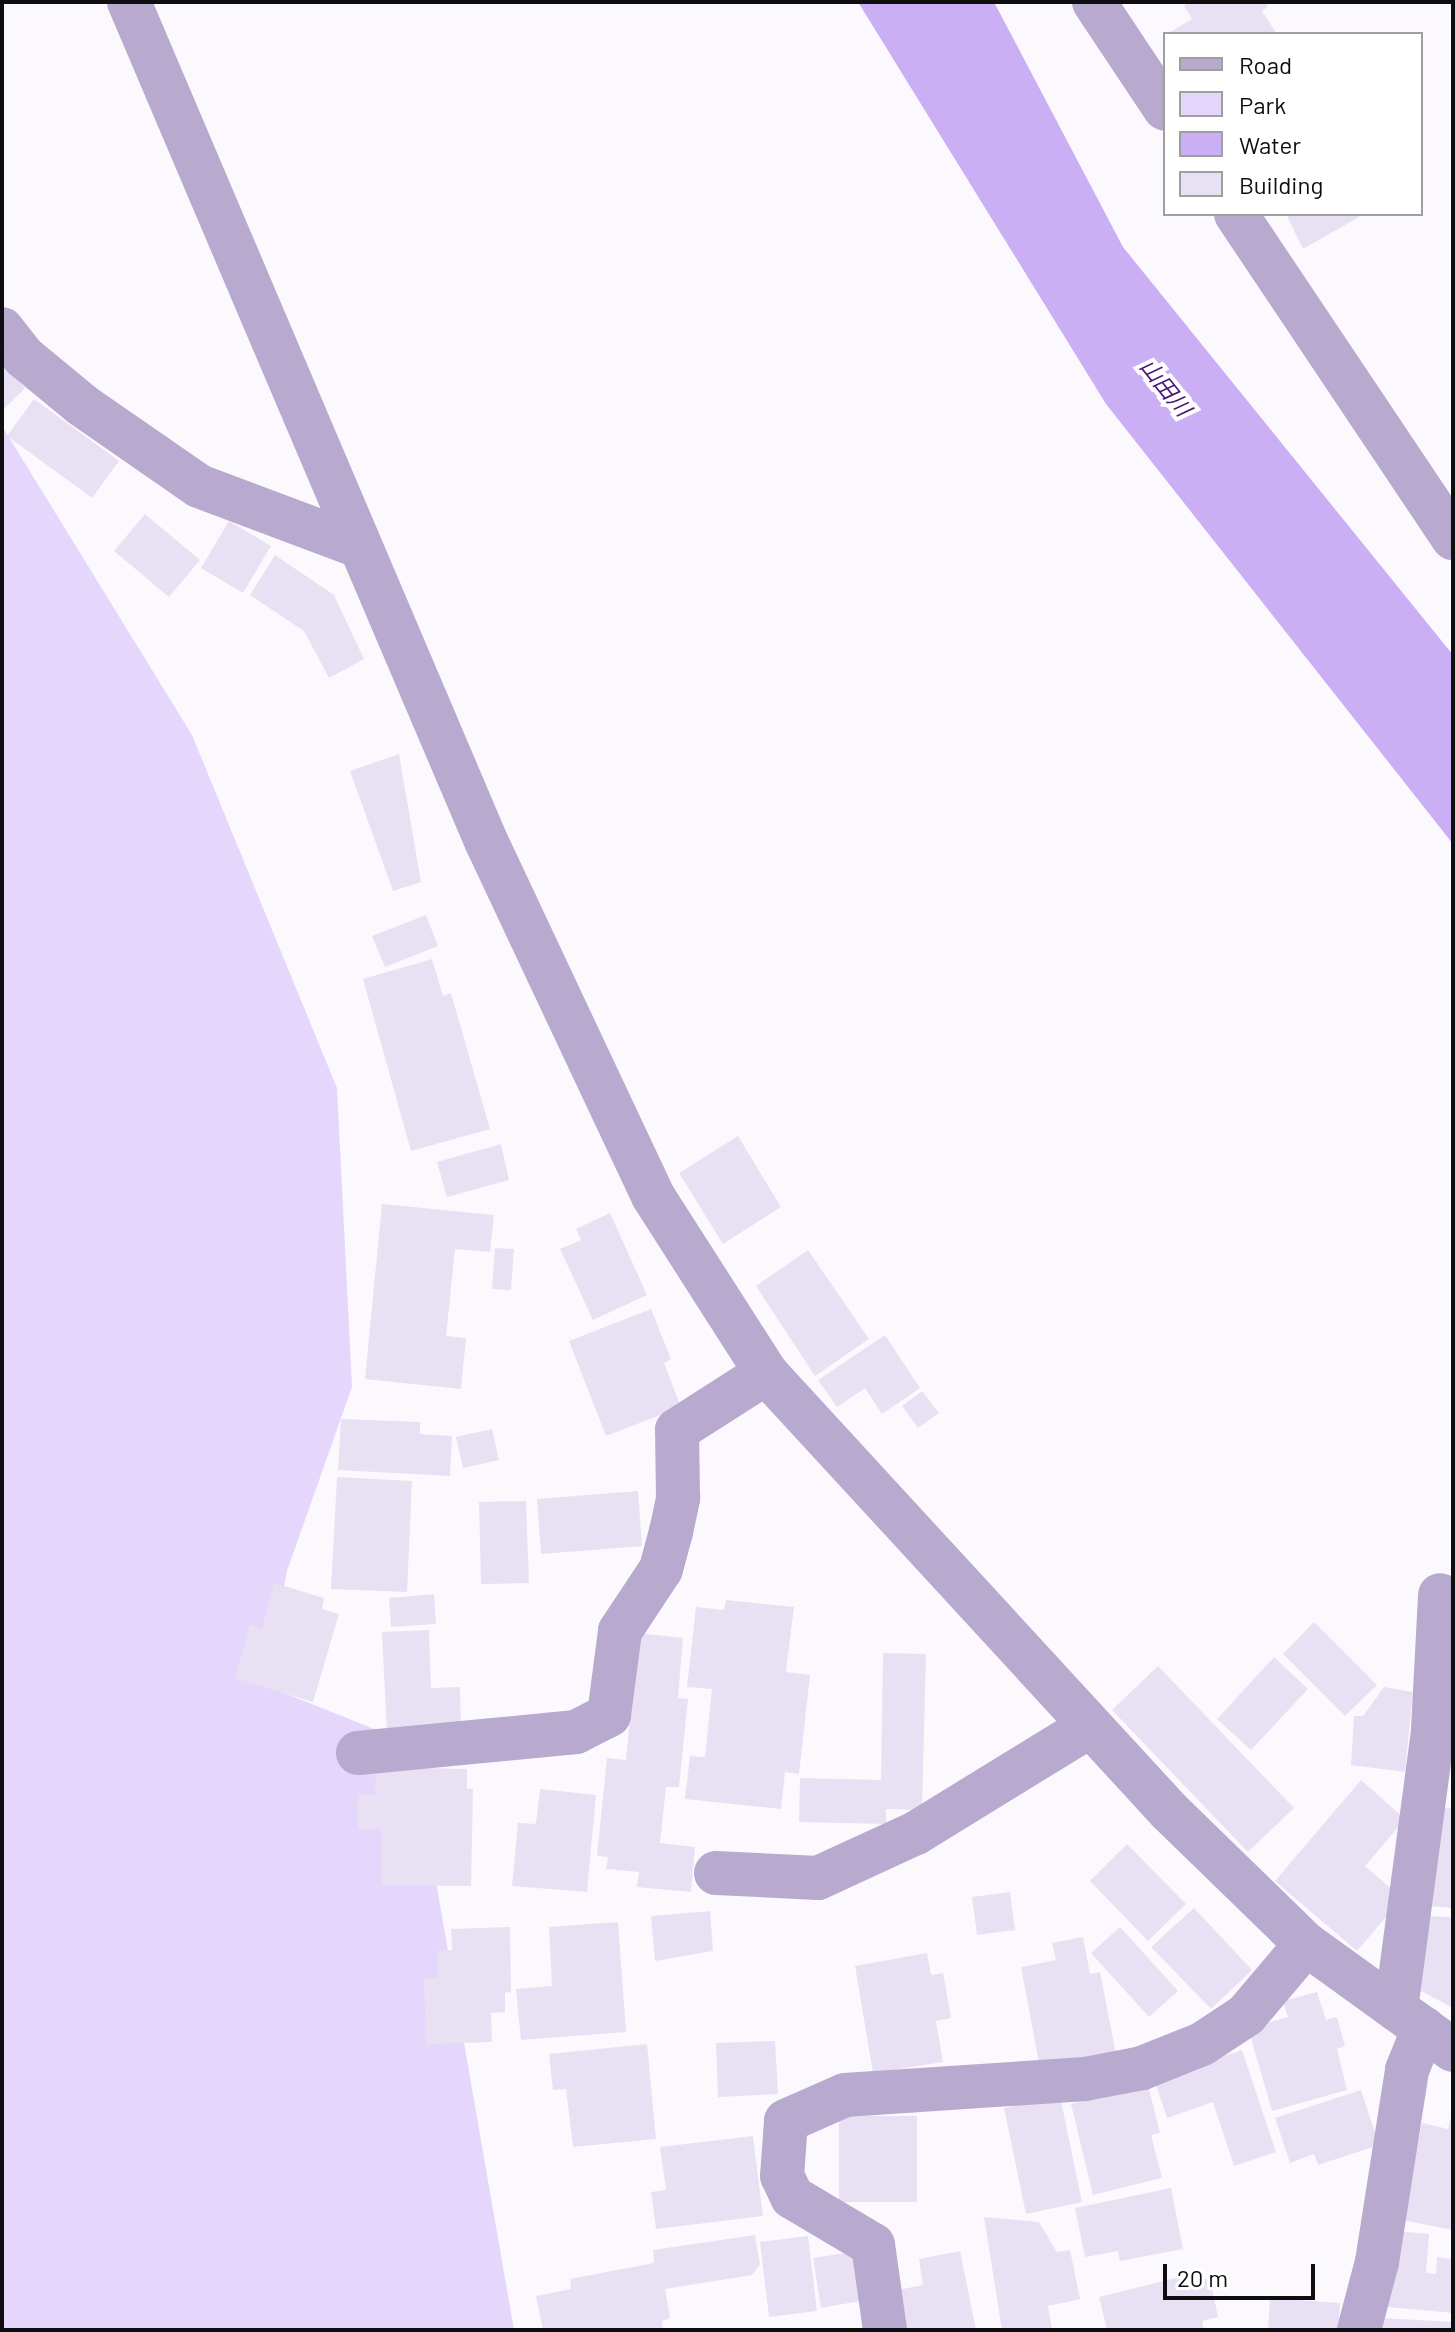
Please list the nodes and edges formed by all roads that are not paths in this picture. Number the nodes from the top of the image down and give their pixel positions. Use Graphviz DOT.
graph roads {
  1 [pos="129,2"];
  2 [pos="1094,2"];
  3 [pos="1163,106"];
  4 [pos="1237,216"];
  5 [pos="2,329"];
  6 [pos="1453,538"];
  7 [pos="359,546"];
  8 [pos="766,1373"];
  9 [pos="1440,1595"];
  10 [pos="1088,1727"];
  11 [pos="358,1753"];
  12 [pos="716,1873"];
  13 [pos="1306,1944"];
  14 [pos="1424,2029"];
  15 [pos="885,2330"];
  16 [pos="1359,2330"];
  1 -- 7 [label="street"];
  2 -- 3 [label="street"];
  4 -- 6 [label="street"];
  5 -- 7 [label="street"];
  7 -- 8 [label="street"];
  8 -- 10 [label="street"];
  8 -- 11 [label="street"];
  9 -- 14 [label="street"];
  10 -- 12 [label="street"];
  10 -- 13 [label="street"];
  13 -- 14 [label="street"];
  13 -- 15 [label="street"];
  14 -- 16 [label="street"];
}
